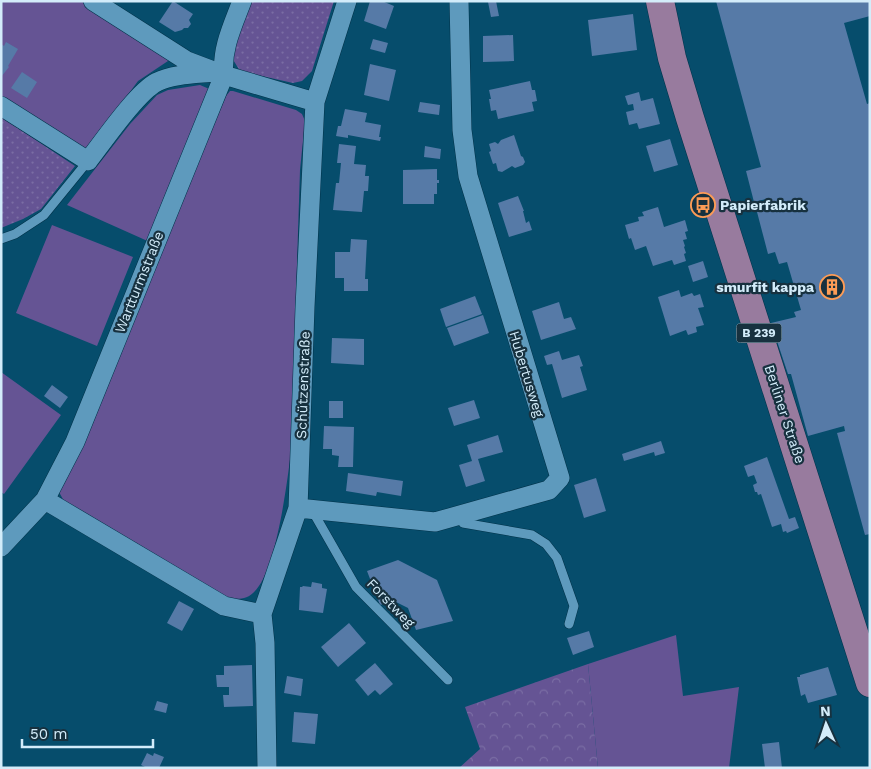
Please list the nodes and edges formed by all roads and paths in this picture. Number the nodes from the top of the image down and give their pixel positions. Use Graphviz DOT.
graph roads {
  1 [pos="93,1"];
  2 [pos="242,1"];
  3 [pos="347,1"];
  4 [pos="459,1"];
  5 [pos="660,1"];
  6 [pos="220,73"];
  7 [pos="315,102"];
  8 [pos="1,106"];
  9 [pos="88,161"];
  10 [pos="1,239"];
  11 [pos="45,500"];
  12 [pos="305,509"];
  13 [pos="460,515"];
  14 [pos="1,547"];
  15 [pos="262,614"];
  16 [pos="569,624"];
  17 [pos="448,680"];
  18 [pos="870,683"];
  19 [pos="267,768"];
  1 -- 6 [label="street"];
  2 -- 6 [label="street, Wartturmstraße"];
  3 -- 7 [label="street, Schützenstraße"];
  4 -- 13 [label="street, Hubertusweg"];
  5 -- 18 [label="main road, Berliner Straße / B 239"];
  6 -- 7 [label="street"];
  6 -- 9 [label="street"];
  6 -- 11 [label="street, Wartturmstraße"];
  7 -- 12 [label="street, Schützenstraße"];
  8 -- 9 [label="street"];
  9 -- 10 [label="lane"];
  11 -- 14 [label="street, Wartturmstraße"];
  11 -- 15 [label="street"];
  12 -- 13 [label="street, Hubertusweg"];
  12 -- 15 [label="street, Schützenstraße"];
  12 -- 17 [label="lane, Forstweg"];
  13 -- 16 [label="lane"];
  15 -- 19 [label="street, Schützenstraße"];
}
